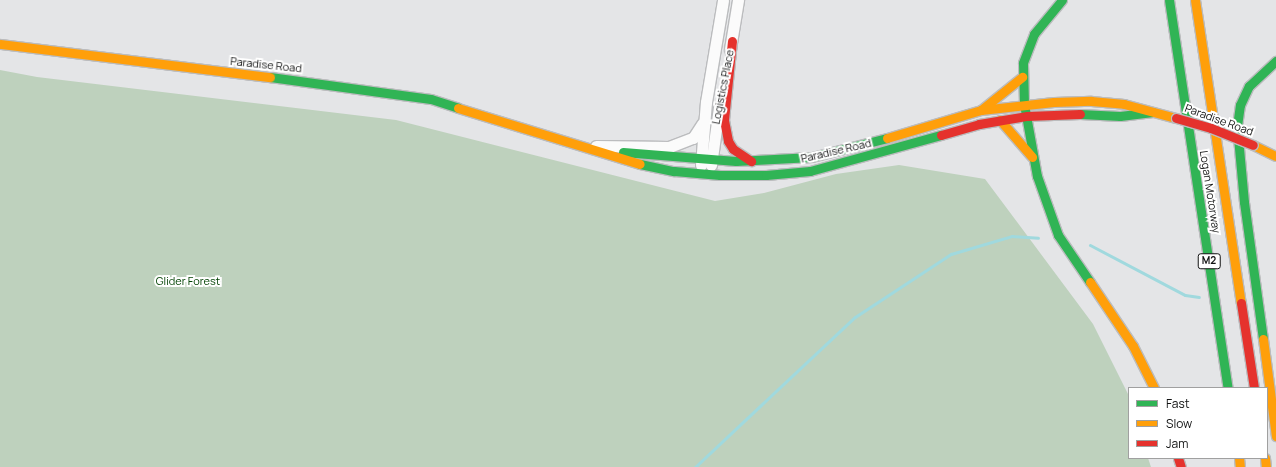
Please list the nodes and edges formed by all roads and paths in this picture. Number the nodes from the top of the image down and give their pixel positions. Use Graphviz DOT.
graph roads {
  1 [pos="723,0"];
  2 [pos="738,0"];
  3 [pos="1062,0"];
  4 [pos="1169,0"];
  5 [pos="1195,0"];
  6 [pos="732,41"];
  7 [pos="0,44"];
  8 [pos="1276,61"];
  9 [pos="1022,77"];
  10 [pos="1024,104"];
  11 [pos="981,110"];
  12 [pos="1153,112"];
  13 [pos="1027,116"];
  14 [pos="704,119"];
  15 [pos="1000,120"];
  16 [pos="525,128"];
  17 [pos="596,146"];
  18 [pos="1276,156"];
  19 [pos="707,160"];
  20 [pos="1034,160"];
  21 [pos="751,161"];
  22 [pos="706,174"];
  23 [pos="1154,387"];
  24 [pos="1228,387"];
  25 [pos="1254,387"];
  26 [pos="1276,436"];
  1 -- 14 [label="street, Logistics Place"];
  2 -- 6 [label="street, Logistics Place"];
  3 -- 9 [label="main road"];
  4 -- 24 [label="main road, Logan Motorway / M2"];
  5 -- 25 [label="main road, Logan Motorway / M2"];
  6 -- 19 [label="street, Logistics Place"];
  6 -- 21 [label="main road"];
  7 -- 16 [label="main road, Paradise Road"];
  8 -- 26 [label="main road"];
  9 -- 10 [label="main road"];
  9 -- 11 [label="main road"];
  10 -- 11 [label="main road, Paradise Road"];
  10 -- 12 [label="main road, Paradise Road"];
  10 -- 13 [label="main road"];
  11 -- 21 [label="main road, Paradise Road"];
  12 -- 13 [label="main road, Paradise Road"];
  12 -- 18 [label="main road, Paradise Road, bridge"];
  13 -- 15 [label="main road, Paradise Road"];
  13 -- 20 [label="main road"];
  14 -- 17 [label="street"];
  14 -- 19 [label="street, Logistics Place"];
  15 -- 20 [label="main road"];
  15 -- 22 [label="main road, Paradise Road"];
  16 -- 17 [label="main road, Paradise Road"];
  16 -- 22 [label="main road, Paradise Road"];
  17 -- 19 [label="main road, Paradise Road"];
  19 -- 21 [label="main road, Paradise Road"];
  19 -- 22 [label="street, Logistics Place"];
  20 -- 23 [label="main road"];
}
